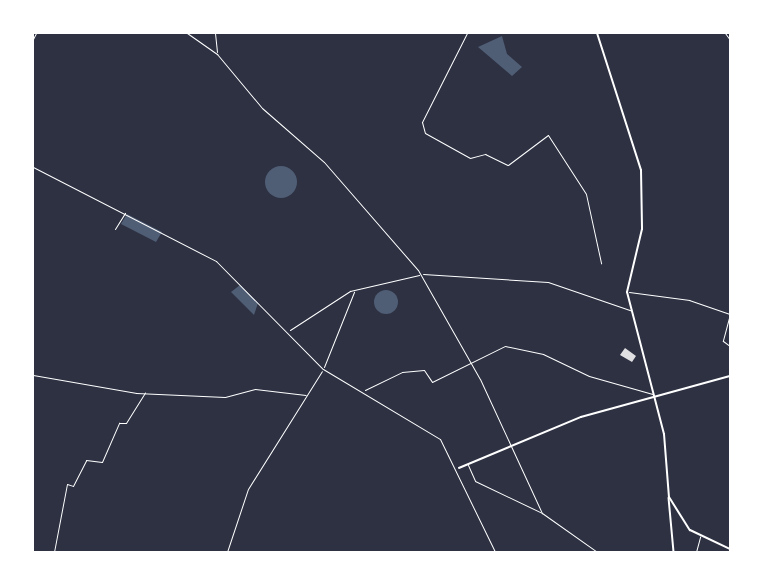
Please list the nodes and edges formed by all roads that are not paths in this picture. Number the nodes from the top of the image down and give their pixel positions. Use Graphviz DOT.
graph roads {
  1 [pos="36,33"];
  2 [pos="187,33"];
  3 [pos="215,33"];
  4 [pos="467,33"];
  5 [pos="597,33"];
  6 [pos="725,33"];
  7 [pos="33,39"];
  8 [pos="730,40"];
  9 [pos="216,54"];
  10 [pos="33,167"];
  11 [pos="126,211"];
  12 [pos="115,229"];
  13 [pos="601,263"];
  14 [pos="421,274"];
  15 [pos="354,290"];
  16 [pos="627,292"];
  17 [pos="630,310"];
  18 [pos="288,331"];
  19 [pos="730,346"];
  20 [pos="468,361"];
  21 [pos="322,369"];
  22 [pos="33,375"];
  23 [pos="730,376"];
  24 [pos="363,391"];
  25 [pos="145,393"];
  26 [pos="654,395"];
  27 [pos="308,396"];
  28 [pos="511,446"];
  29 [pos="468,465"];
  30 [pos="459,468"];
  31 [pos="669,497"];
  32 [pos="542,513"];
  33 [pos="700,537"];
  34 [pos="730,549"];
  35 [pos="54,552"];
  36 [pos="226,552"];
  37 [pos="495,552"];
  38 [pos="597,552"];
  39 [pos="674,552"];
  40 [pos="696,552"];
  1 -- 7 [label="street"];
  2 -- 9 [label="street"];
  3 -- 9 [label="street"];
  4 -- 13 [label="street"];
  5 -- 16 [label="main road"];
  6 -- 8 [label="street"];
  9 -- 14 [label="street"];
  10 -- 11 [label="street"];
  11 -- 12 [label="street"];
  11 -- 18 [label="street"];
  14 -- 15 [label="street"];
  14 -- 17 [label="street"];
  14 -- 20 [label="street"];
  15 -- 18 [label="street"];
  15 -- 21 [label="street"];
  16 -- 17 [label="main road"];
  16 -- 19 [label="street"];
  17 -- 26 [label="main road"];
  18 -- 21 [label="street"];
  20 -- 24 [label="street"];
  20 -- 26 [label="street"];
  20 -- 28 [label="street"];
  21 -- 24 [label="street"];
  21 -- 27 [label="street"];
  22 -- 25 [label="street"];
  23 -- 26 [label="street"];
  24 -- 30 [label="street"];
  25 -- 27 [label="street"];
  25 -- 35 [label="street"];
  26 -- 28 [label="street"];
  26 -- 31 [label="main road"];
  27 -- 36 [label="street"];
  28 -- 29 [label="street"];
  28 -- 32 [label="street"];
  29 -- 30 [label="street"];
  29 -- 32 [label="street"];
  30 -- 37 [label="street"];
  31 -- 33 [label="main road"];
  31 -- 39 [label="street"];
  32 -- 38 [label="street"];
  33 -- 34 [label="main road"];
  33 -- 40 [label="street"];
}
